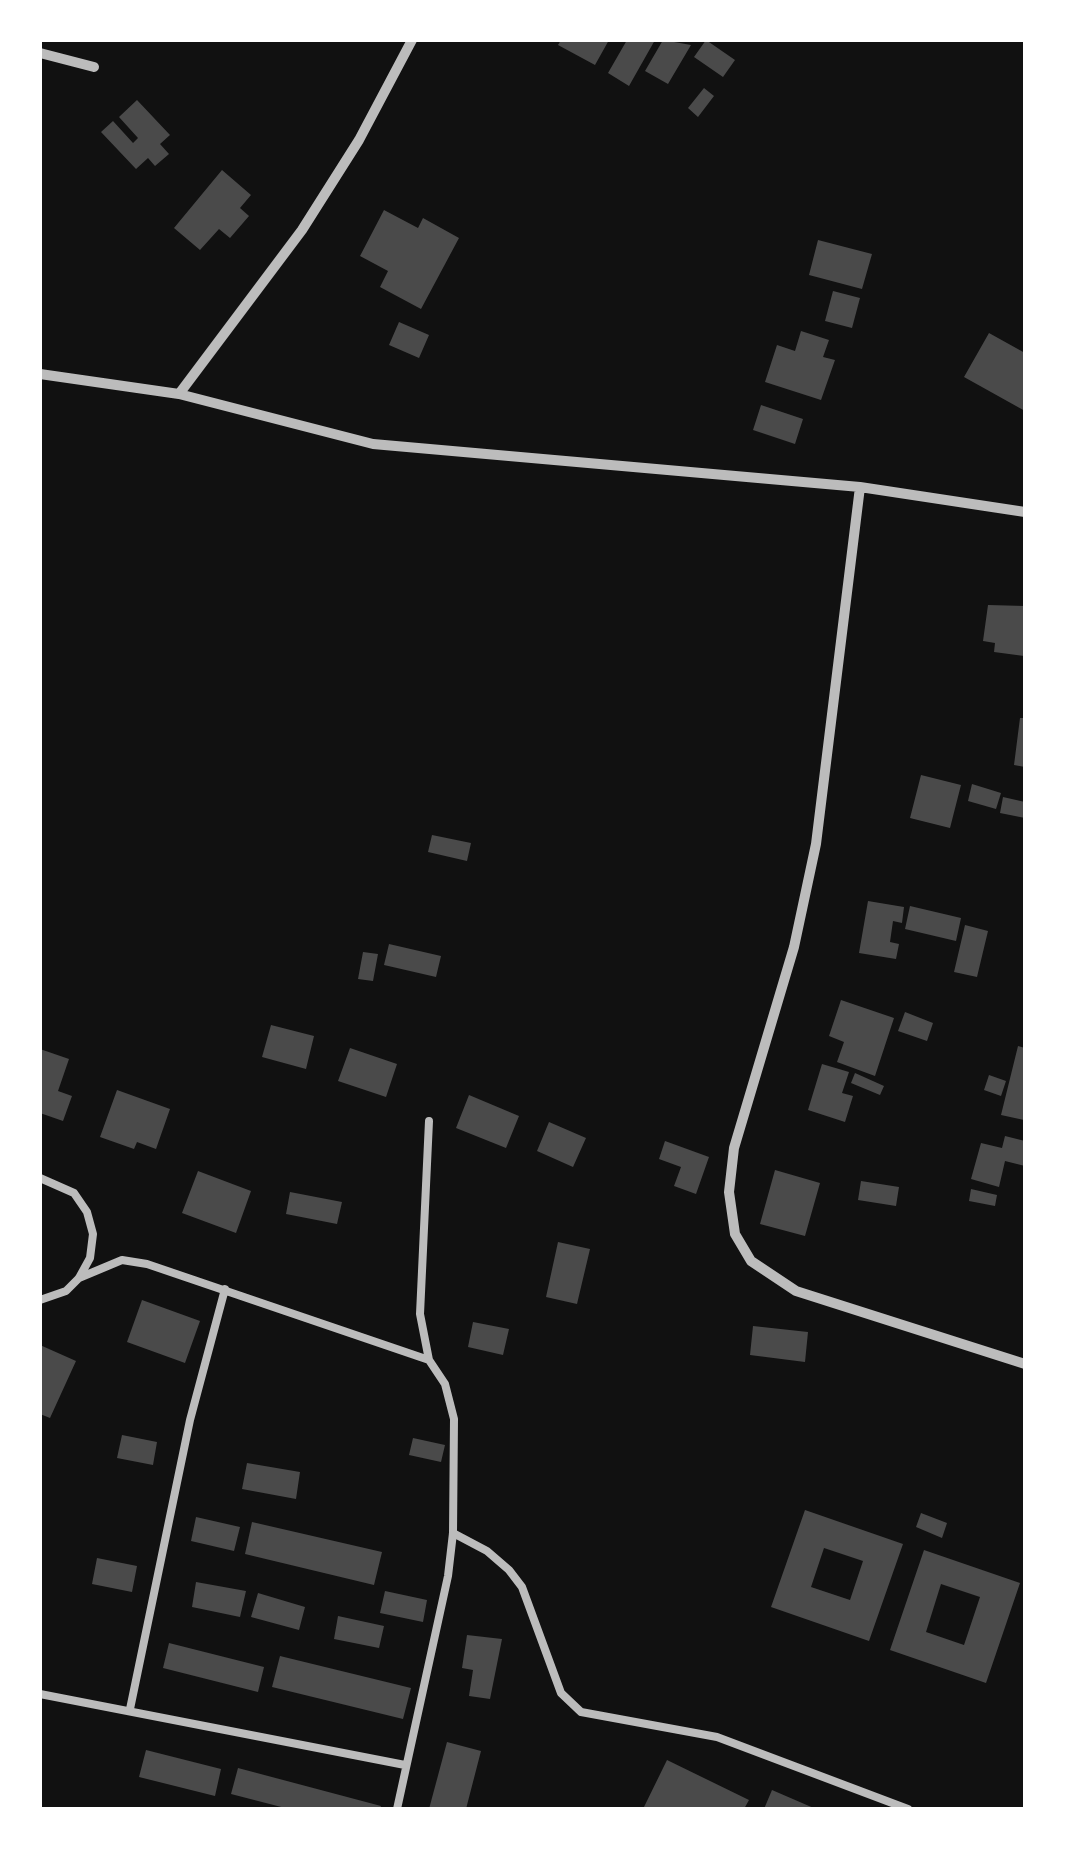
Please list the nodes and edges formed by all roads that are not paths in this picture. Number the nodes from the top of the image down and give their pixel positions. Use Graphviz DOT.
graph roads {
  1 [pos="412,40"];
  2 [pos="40,53"];
  3 [pos="94,67"];
  4 [pos="40,374"];
  5 [pos="179,394"];
  6 [pos="860,487"];
  7 [pos="1025,512"];
  8 [pos="430,1121"];
  9 [pos="40,1178"];
  10 [pos="79,1278"];
  11 [pos="225,1289"];
  12 [pos="40,1300"];
  13 [pos="428,1360"];
  14 [pos="1025,1364"];
  15 [pos="453,1533"];
  16 [pos="40,1694"];
  17 [pos="130,1709"];
  18 [pos="405,1765"];
  19 [pos="878,1797"];
  20 [pos="398,1809"];
  21 [pos="872,1809"];
  22 [pos="908,1809"];
  1 -- 5 [label="street"];
  2 -- 3 [label="street"];
  4 -- 5 [label="street"];
  5 -- 6 [label="street"];
  6 -- 7 [label="street"];
  6 -- 14 [label="street"];
  8 -- 13 [label="lane"];
  9 -- 10 [label="lane"];
  10 -- 11 [label="lane"];
  10 -- 12 [label="lane"];
  11 -- 13 [label="lane"];
  11 -- 17 [label="lane"];
  13 -- 15 [label="lane"];
  15 -- 18 [label="lane"];
  15 -- 19 [label="lane"];
  16 -- 17 [label="lane"];
  17 -- 18 [label="lane"];
  18 -- 20 [label="lane"];
  19 -- 21 [label="lane"];
  19 -- 22 [label="lane"];
}
